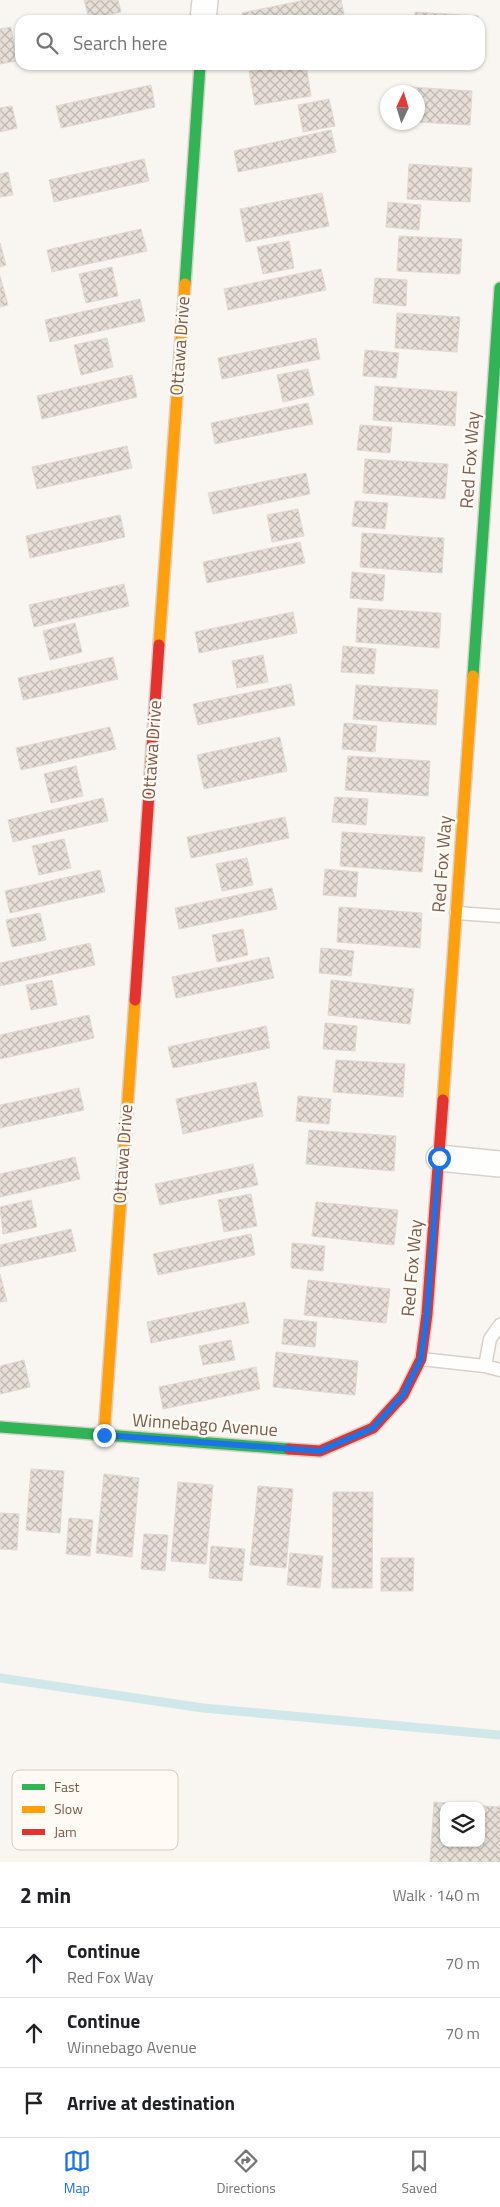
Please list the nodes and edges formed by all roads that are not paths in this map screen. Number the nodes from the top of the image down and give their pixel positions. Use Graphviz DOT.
graph roads {
  1 [pos="205,0"];
  2 [pos="204,15"];
  3 [pos="200,70"];
  4 [pos="500,288"];
  5 [pos="456,913"];
  6 [pos="500,916"];
  7 [pos="439,1158"];
  8 [pos="500,1164"];
  9 [pos="500,1325"];
  10 [pos="421,1359"];
  11 [pos="485,1366"];
  12 [pos="500,1370"];
  13 [pos="0,1427"];
  14 [pos="373,1428"];
  15 [pos="104,1435"];
  1 -- 2 [label="street"];
  3 -- 15 [label="street, Ottawa Drive"];
  4 -- 5 [label="street, Red Fox Way"];
  5 -- 6 [label="lane"];
  5 -- 7 [label="street, Red Fox Way"];
  7 -- 8 [label="street"];
  7 -- 10 [label="street, Red Fox Way"];
  9 -- 11 [label="lane"];
  10 -- 11 [label="lane"];
  10 -- 14 [label="street, Red Fox Way"];
  11 -- 12 [label="lane"];
  13 -- 15 [label="street, Winnebago Avenue"];
  14 -- 15 [label="street, Winnebago Avenue"];
}
